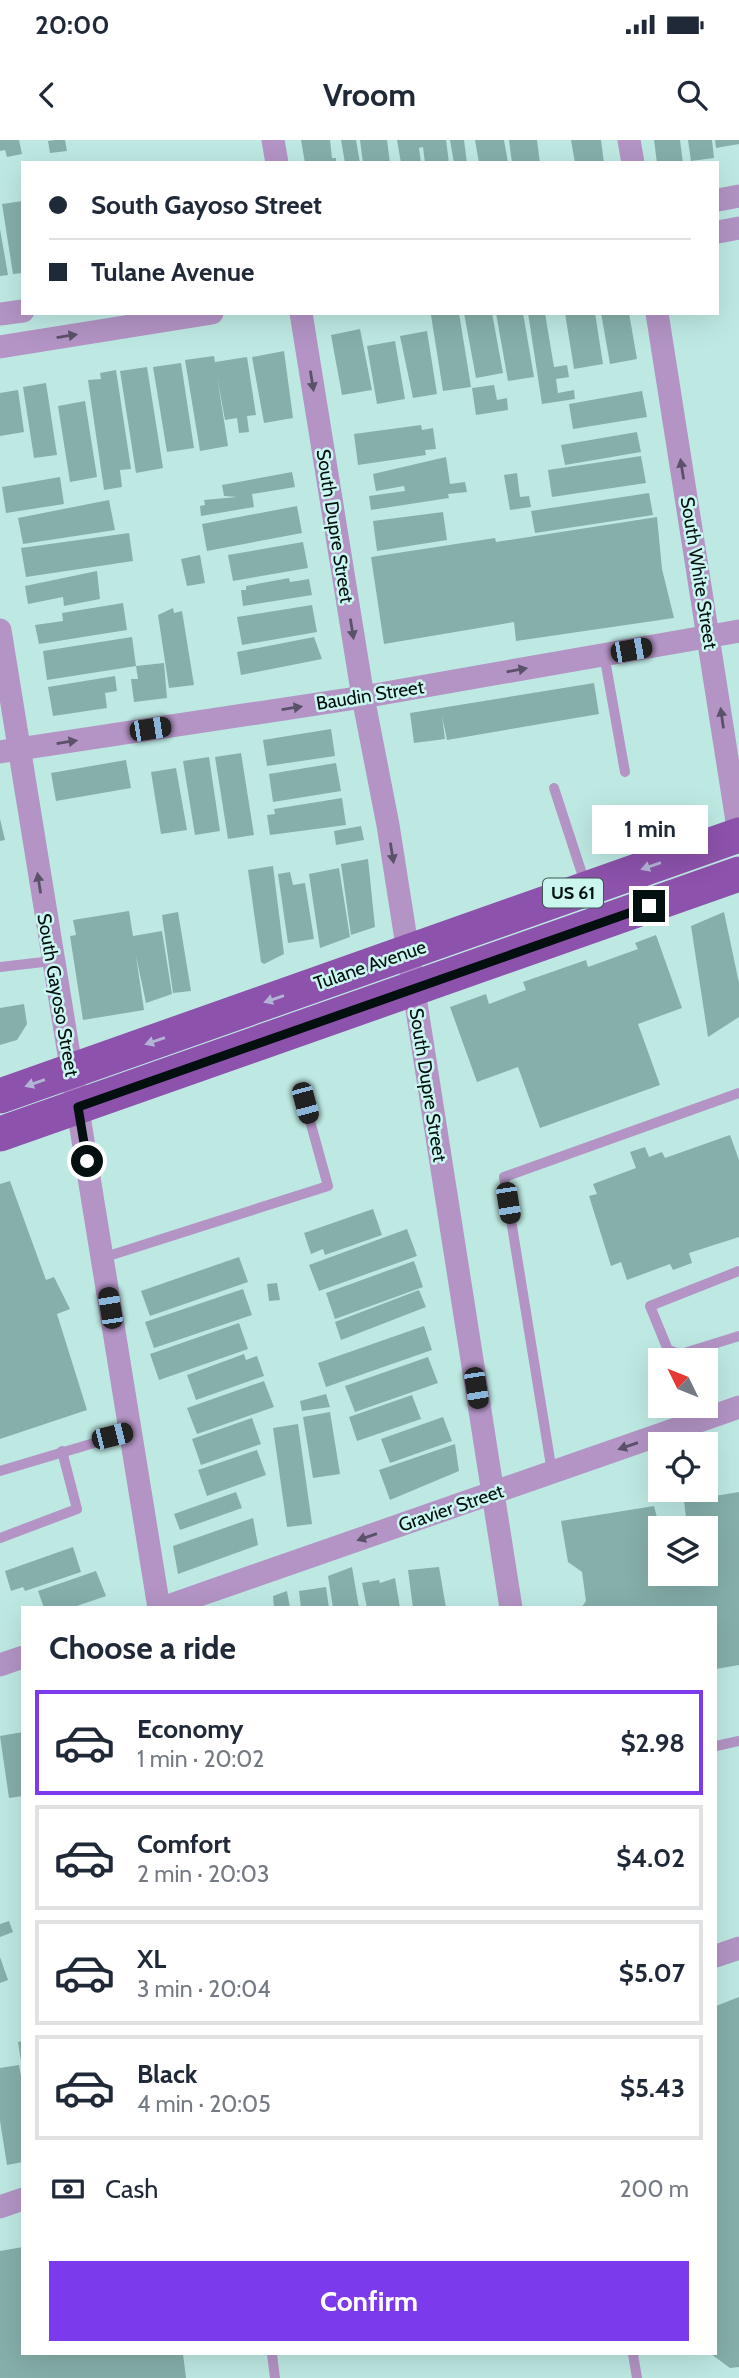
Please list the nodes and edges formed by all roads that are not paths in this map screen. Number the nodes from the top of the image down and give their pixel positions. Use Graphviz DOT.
graph roads {
  1 [pos="273,140"];
  2 [pos="629,140"];
  3 [pos="277,161"];
  4 [pos="633,161"];
  5 [pos="739,197"];
  6 [pos="719,200"];
  7 [pos="739,228"];
  8 [pos="719,232"];
  9 [pos="21,311"];
  10 [pos="0,314"];
  11 [pos="200,315"];
  12 [pos="301,315"];
  13 [pos="656,315"];
  14 [pos="0,347"];
  15 [pos="0,629"];
  16 [pos="739,631"];
  17 [pos="710,636"];
  18 [pos="604,654"];
  19 [pos="363,697"];
  20 [pos="9,751"];
  21 [pos="625,772"];
  22 [pos="554,788"];
  23 [pos="739,835"];
  24 [pos="739,874"];
  25 [pos="587,888"];
  26 [pos="407,952"];
  27 [pos="52,961"];
  28 [pos="0,967"];
  29 [pos="413,989"];
  30 [pos="70,1071"];
  31 [pos="739,1093"];
  32 [pos="0,1096"];
  33 [pos="305,1103"];
  34 [pos="78,1107"];
  35 [pos="0,1134"];
  36 [pos="102,1258"];
  37 [pos="739,1271"];
  38 [pos="739,1336"];
  39 [pos="739,1407"];
  40 [pos="131,1432"];
  41 [pos="62,1451"];
  42 [pos="0,1471"];
  43 [pos="552,1472"];
  44 [pos="493,1493"];
  45 [pos="0,1538"];
  46 [pos="160,1606"];
  47 [pos="166,1606"];
  48 [pos="511,1606"];
  49 [pos="21,1658"];
  50 [pos="0,1665"];
  51 [pos="739,1741"];
  52 [pos="717,1746"];
  53 [pos="739,1948"];
  54 [pos="717,1956"];
  55 [pos="21,2200"];
  56 [pos="0,2207"];
  57 [pos="272,2355"];
  58 [pos="633,2355"];
  59 [pos="275,2378"];
  60 [pos="636,2378"];
  1 -- 3 [label="street"];
  2 -- 4 [label="street"];
  5 -- 6 [label="street"];
  7 -- 8 [label="street"];
  9 -- 10 [label="street"];
  14 -- 11 [label="street, one-way"];
  12 -- 19 [label="street, South Dupre Street, one-way"];
  17 -- 13 [label="street, South White Street, one-way"];
  15 -- 20 [label="street, South Gayoso Street"];
  16 -- 17 [label="street, Baudin Street"];
  17 -- 18 [label="street, Baudin Street"];
  23 -- 17 [label="street, South White Street, one-way"];
  19 -- 18 [label="street, Baudin Street, one-way"];
  18 -- 21 [label="lane"];
  20 -- 19 [label="street, Baudin Street, one-way"];
  19 -- 26 [label="street, South Dupre Street, one-way"];
  27 -- 20 [label="street, South Gayoso Street, one-way"];
  22 -- 25 [label="lane"];
  23 -- 25 [label="main road, Tulane Avenue / US 61, one-way"];
  24 -- 29 [label="main road, Tulane Avenue / US 61"];
  25 -- 26 [label="main road, Tulane Avenue / US 61"];
  26 -- 29 [label="street, South Dupre Street"];
  26 -- 30 [label="main road, Tulane Avenue / US 61, one-way"];
  27 -- 28 [label="lane"];
  27 -- 30 [label="street, South Gayoso Street"];
  29 -- 34 [label="main road, Tulane Avenue / US 61"];
  29 -- 44 [label="street, South Dupre Street"];
  30 -- 32 [label="main road, Tulane Avenue / US 61, one-way"];
  30 -- 34 [label="street, South Gayoso Street"];
  31 -- 43 [label="lane"];
  33 -- 36 [label="lane"];
  34 -- 35 [label="main road, Tulane Avenue / US 61"];
  34 -- 36 [label="street, South Gayoso Street"];
  36 -- 40 [label="street, South Gayoso Street"];
  37 -- 38 [label="lane"];
  39 -- 43 [label="street, Gravier Street, one-way"];
  40 -- 41 [label="lane"];
  40 -- 46 [label="street, South Gayoso Street"];
  41 -- 42 [label="lane"];
  41 -- 45 [label="lane"];
  43 -- 44 [label="street, Gravier Street"];
  44 -- 47 [label="street, Gravier Street, one-way"];
  44 -- 48 [label="street, South Dupre Street"];
  49 -- 50 [label="street"];
  51 -- 52 [label="lane"];
  53 -- 54 [label="street"];
  55 -- 56 [label="street"];
  57 -- 59 [label="lane"];
  58 -- 60 [label="lane"];
}
